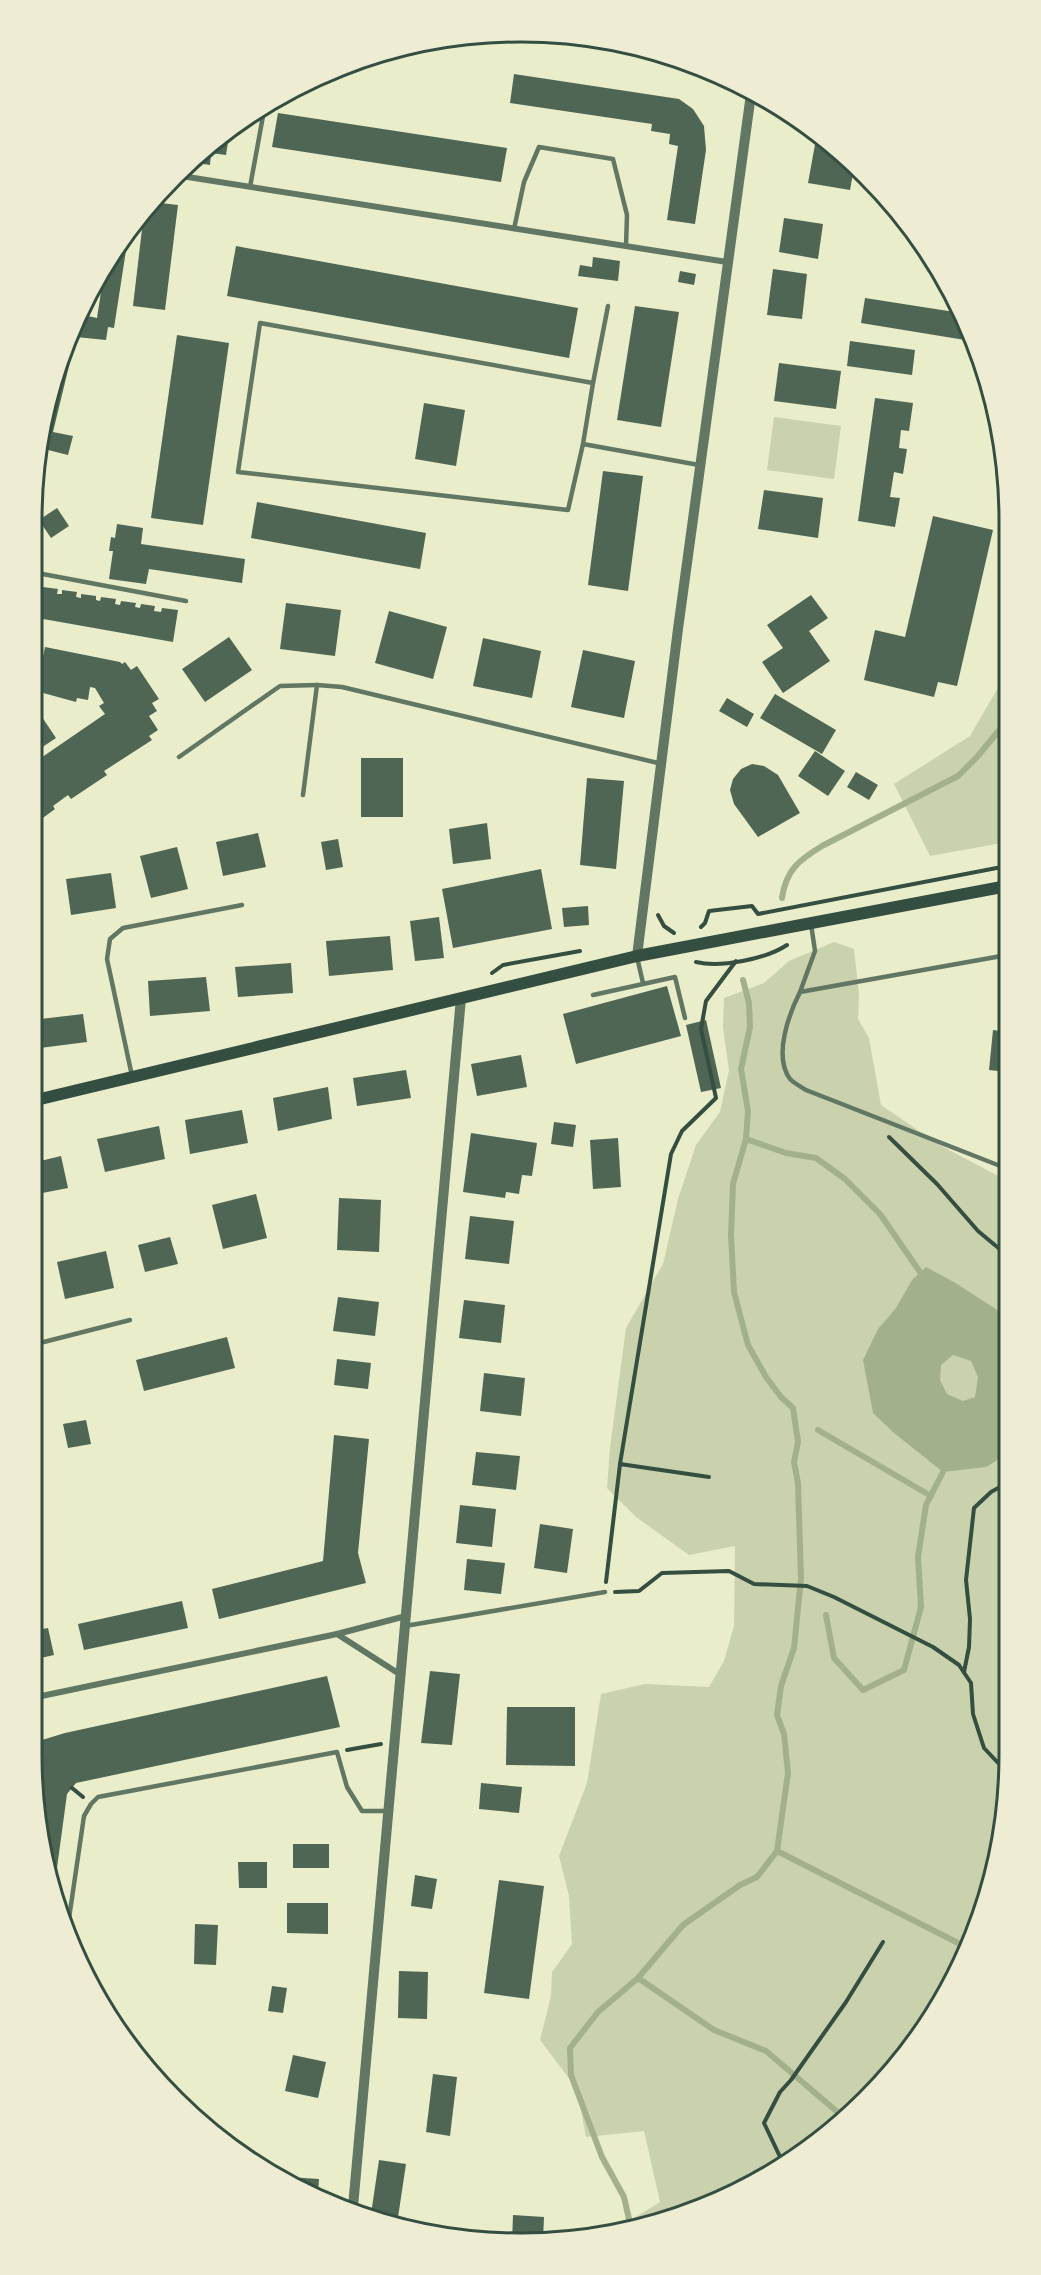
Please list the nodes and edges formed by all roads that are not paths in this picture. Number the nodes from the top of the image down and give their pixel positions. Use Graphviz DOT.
graph roads {
  1 [pos="750,101"];
  2 [pos="263,118"];
  3 [pos="187,177"];
  4 [pos="250,187"];
  5 [pos="514,229"];
  6 [pos="626,246"];
  7 [pos="727,262"];
  8 [pos="608,306"];
  9 [pos="593,383"];
  10 [pos="583,444"];
  11 [pos="702,466"];
  12 [pos="42,574"];
  13 [pos="186,601"];
  14 [pos="316,685"];
  15 [pos="179,757"];
  16 [pos="662,764"];
  17 [pos="303,795"];
  18 [pos="999,888"];
  19 [pos="242,905"];
  20 [pos="811,924"];
  21 [pos="638,956"];
  22 [pos="999,956"];
  23 [pos="643,983"];
  24 [pos="800,992"];
  25 [pos="593,995"];
  26 [pos="461,998"];
  27 [pos="685,1018"];
  28 [pos="132,1076"];
  29 [pos="42,1098"];
  30 [pos="999,1165"];
  31 [pos="130,1320"];
  32 [pos="42,1342"];
  33 [pos="605,1592"];
  34 [pos="406,1621"];
  35 [pos="338,1634"];
  36 [pos="401,1675"];
  37 [pos="42,1696"];
  38 [pos="388,1811"];
  39 [pos="70,1915"];
  40 [pos="353,2203"];
  1 -- 7 [label="street"];
  2 -- 4 [label="lane"];
  3 -- 4 [label="street"];
  4 -- 5 [label="street"];
  5 -- 6 [label="street"];
  5 -- 6 [label="lane"];
  6 -- 7 [label="street"];
  7 -- 11 [label="street"];
  8 -- 9 [label="lane"];
  9 -- 10 [label="lane"];
  9 -- 10 [label="lane"];
  10 -- 11 [label="lane"];
  11 -- 16 [label="street"];
  12 -- 13 [label="lane"];
  14 -- 15 [label="lane"];
  14 -- 16 [label="lane"];
  14 -- 17 [label="lane"];
  16 -- 21 [label="street"];
  18 -- 20 [label="main road"];
  19 -- 28 [label="lane"];
  20 -- 21 [label="main road"];
  20 -- 24 [label="lane"];
  21 -- 23 [label="lane"];
  21 -- 26 [label="main road"];
  22 -- 24 [label="lane"];
  23 -- 25 [label="lane"];
  23 -- 27 [label="lane"];
  24 -- 30 [label="lane"];
  26 -- 28 [label="main road"];
  26 -- 34 [label="street"];
  28 -- 29 [label="main road"];
  31 -- 32 [label="lane"];
  33 -- 34 [label="lane"];
  34 -- 35 [label="street"];
  34 -- 36 [label="street"];
  35 -- 36 [label="street"];
  35 -- 37 [label="street"];
  36 -- 38 [label="street"];
  38 -- 39 [label="lane"];
  38 -- 40 [label="street"];
}
